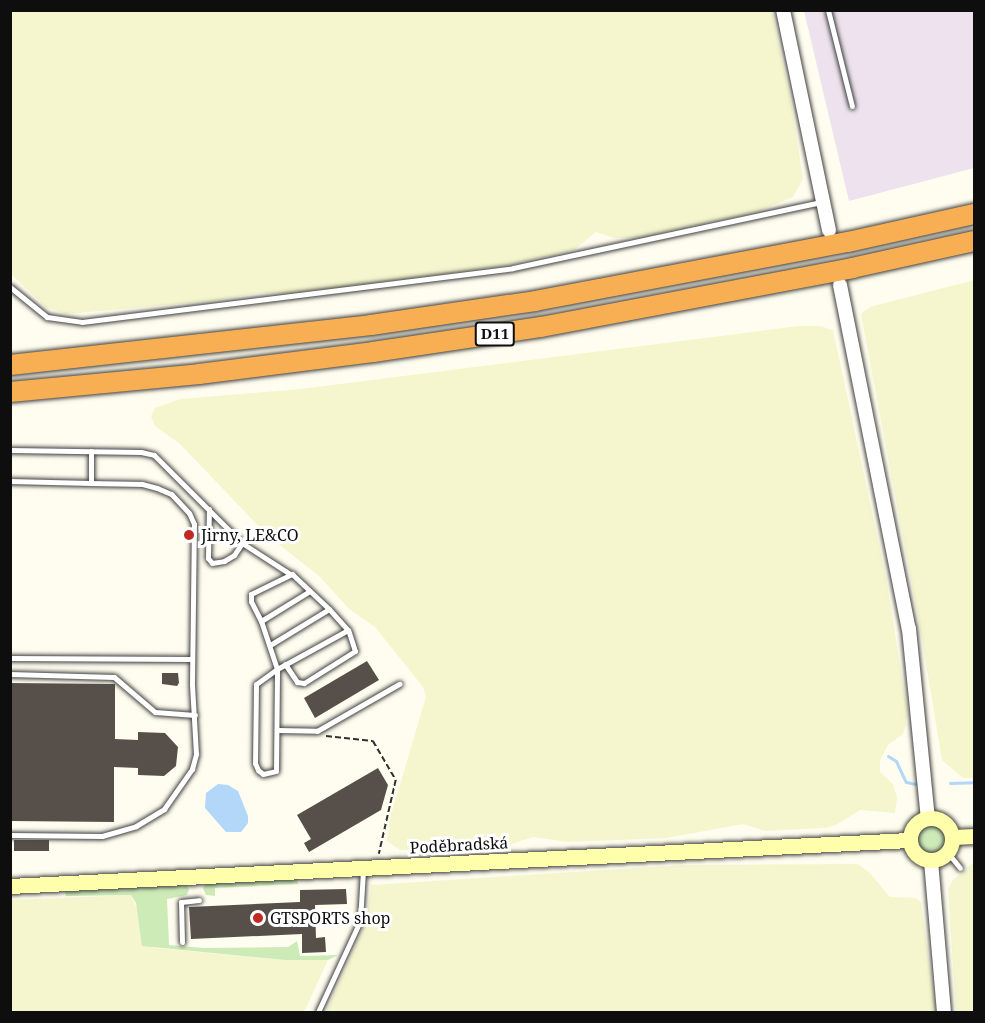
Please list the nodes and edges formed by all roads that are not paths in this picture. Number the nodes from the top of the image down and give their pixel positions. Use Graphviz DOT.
graph roads {
  1 [pos="783,10"];
  2 [pos="828,10"];
  3 [pos="852,106"];
  4 [pos="823,201"];
  5 [pos="975,214"];
  6 [pos="829,230"];
  7 [pos="975,241"];
  8 [pos="840,285"];
  9 [pos="10,287"];
  10 [pos="10,365"];
  11 [pos="10,392"];
  12 [pos="10,450"];
  13 [pos="91,451"];
  14 [pos="10,482"];
  15 [pos="91,483"];
  16 [pos="209,509"];
  17 [pos="242,543"];
  18 [pos="292,574"];
  19 [pos="310,591"];
  20 [pos="329,609"];
  21 [pos="261,621"];
  22 [pos="348,630"];
  23 [pos="270,645"];
  24 [pos="10,658"];
  25 [pos="192,659"];
  26 [pos="285,664"];
  27 [pos="277,669"];
  28 [pos="10,674"];
  29 [pos="399,684"];
  30 [pos="195,715"];
  31 [pos="278,730"];
  32 [pos="928,818"];
  33 [pos="10,835"];
  34 [pos="975,836"];
  35 [pos="953,837"];
  36 [pos="910,840"];
  37 [pos="948,854"];
  38 [pos="931,861"];
  39 [pos="363,868"];
  40 [pos="960,868"];
  41 [pos="10,886"];
  42 [pos="199,900"];
  43 [pos="182,942"];
  44 [pos="318,1012"];
  45 [pos="944,1012"];
  1 -- 4 [label="street"];
  2 -- 3 [label="lane"];
  4 -- 6 [label="street"];
  4 -- 9 [label="lane"];
  5 -- 10 [label="highway, D11"];
  7 -- 11 [label="highway, D11"];
  8 -- 32 [label="street"];
  12 -- 13 [label="lane"];
  13 -- 15 [label="lane"];
  13 -- 16 [label="lane"];
  14 -- 15 [label="lane"];
  15 -- 25 [label="lane"];
  16 -- 17 [label="lane"];
  16 -- 17 [label="lane"];
  17 -- 18 [label="lane"];
  18 -- 19 [label="lane"];
  18 -- 21 [label="lane"];
  19 -- 20 [label="lane"];
  19 -- 21 [label="lane"];
  20 -- 22 [label="lane"];
  20 -- 23 [label="lane"];
  21 -- 23 [label="lane"];
  22 -- 26 [label="lane"];
  22 -- 26 [label="lane"];
  23 -- 27 [label="lane"];
  24 -- 25 [label="lane"];
  25 -- 30 [label="lane"];
  26 -- 27 [label="lane"];
  27 -- 31 [label="lane"];
  27 -- 31 [label="lane"];
  28 -- 30 [label="lane"];
  29 -- 31 [label="lane"];
  30 -- 33 [label="lane"];
  32 -- 35 [label="main road"];
  32 -- 36 [label="main road"];
  34 -- 35 [label="main road"];
  35 -- 37 [label="main road"];
  36 -- 38 [label="main road"];
  36 -- 39 [label="main road, Poděbradská"];
  37 -- 38 [label="main road"];
  37 -- 40 [label="lane"];
  38 -- 45 [label="street"];
  39 -- 41 [label="main road, Poděbradská"];
  39 -- 44 [label="lane"];
  42 -- 43 [label="lane"];
}
